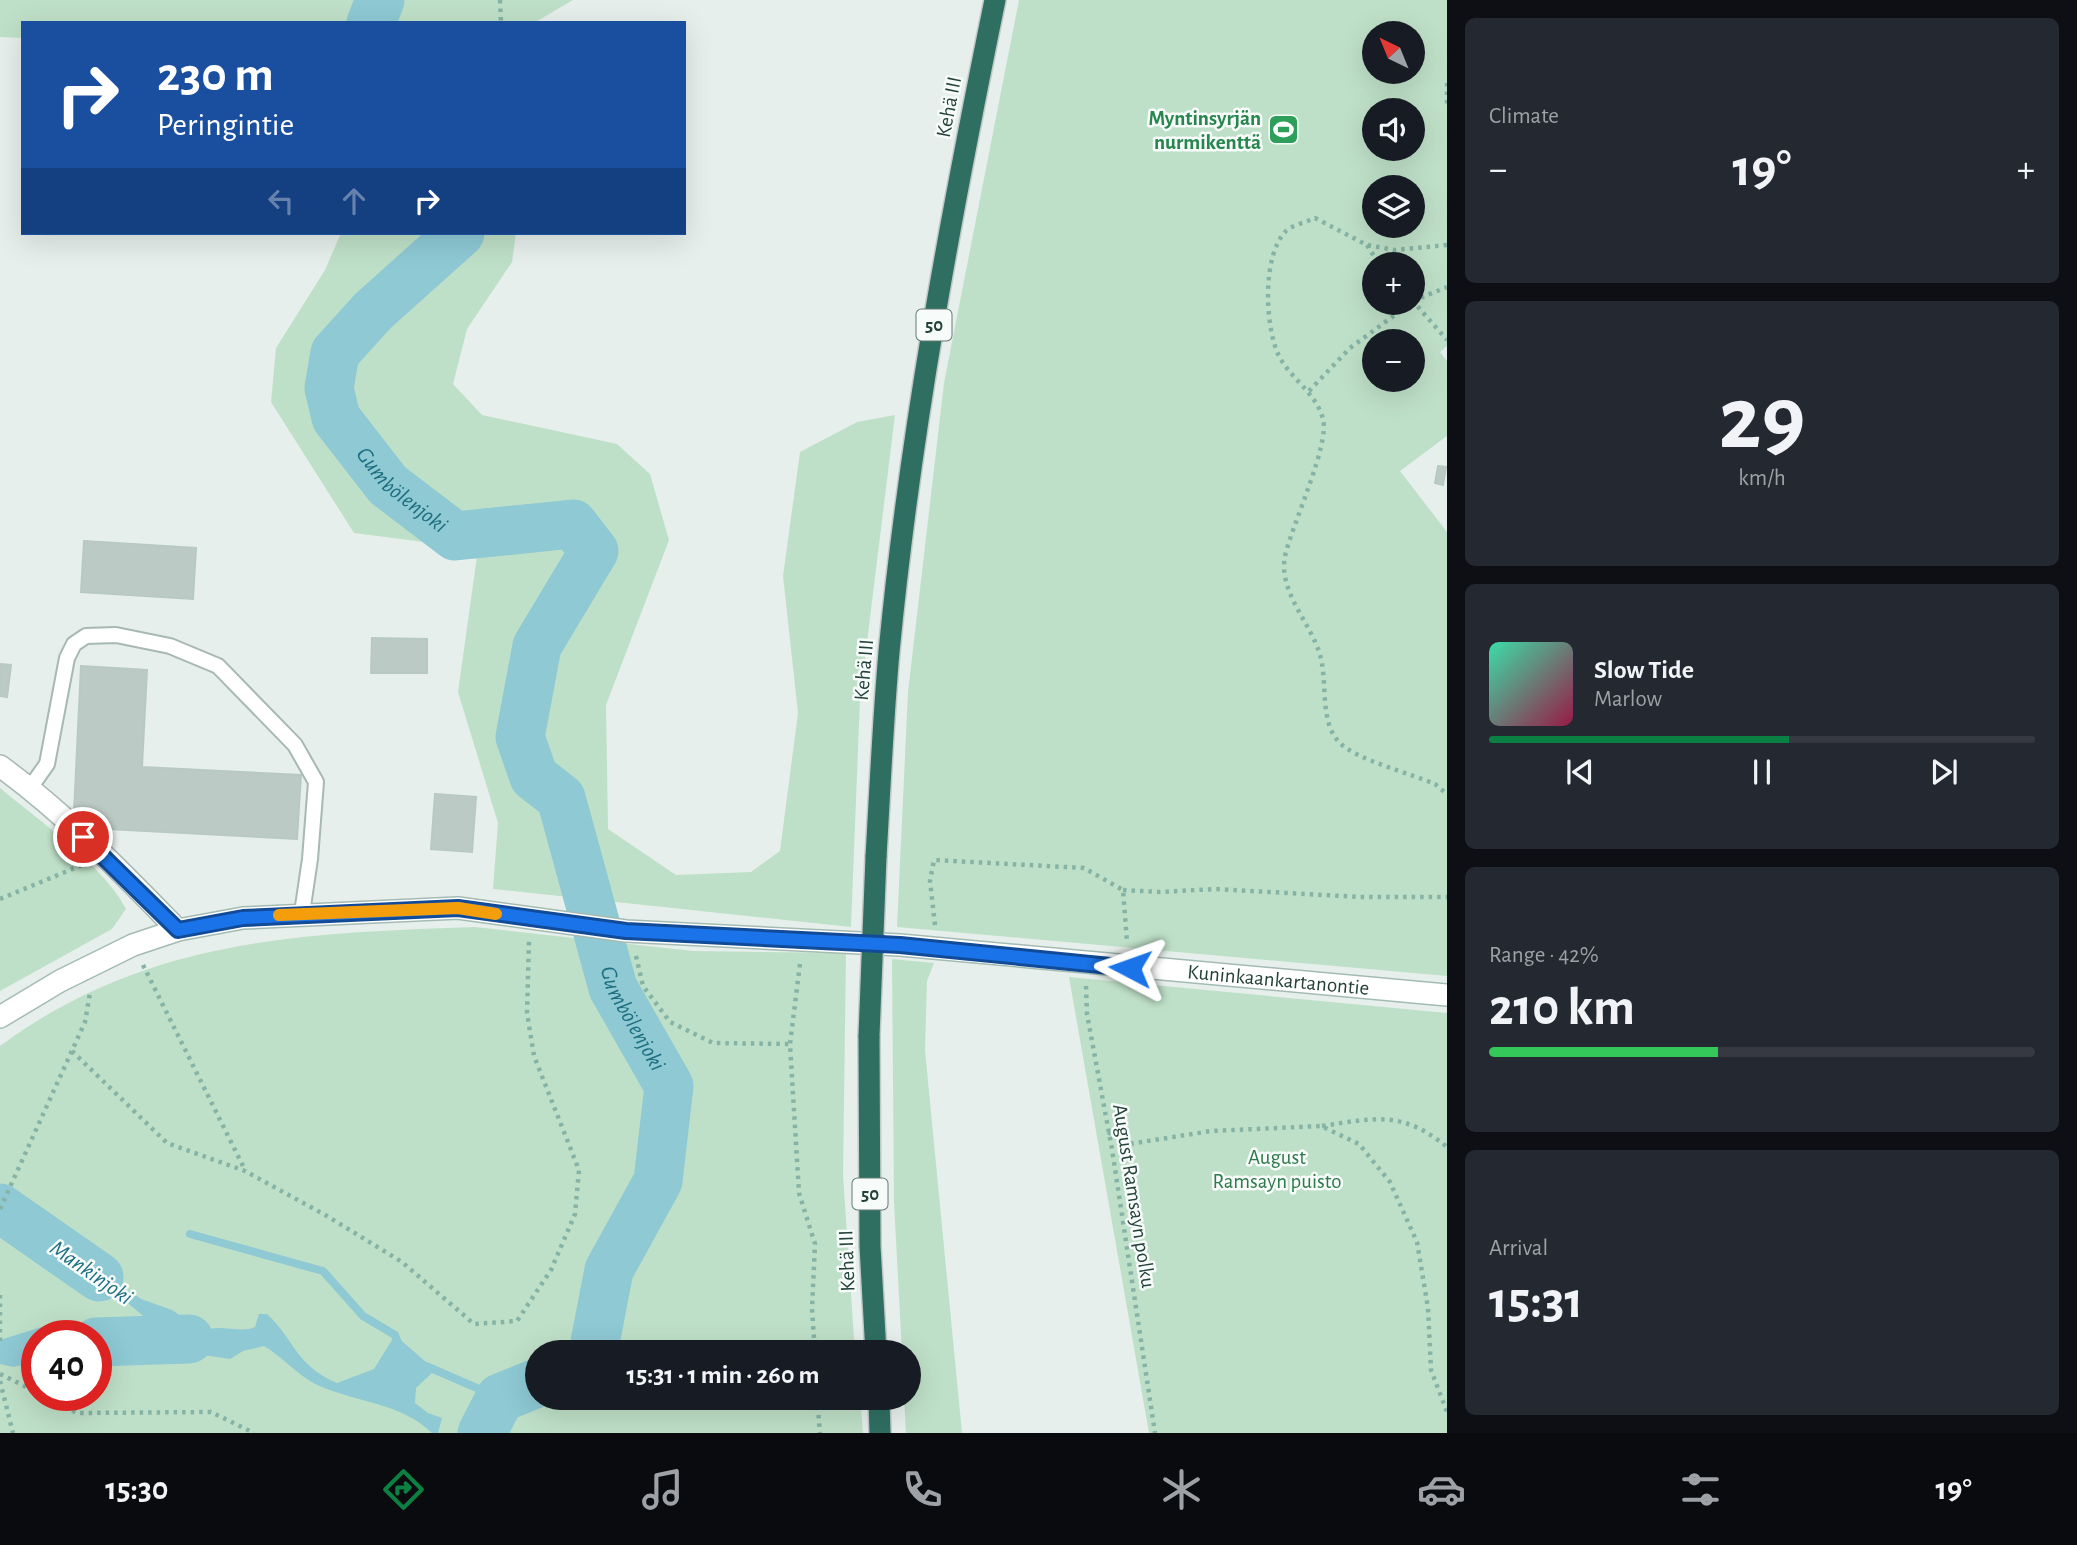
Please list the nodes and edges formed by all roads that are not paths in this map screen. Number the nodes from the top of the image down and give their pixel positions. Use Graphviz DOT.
graph roads {
  1 [pos="995,0"];
  2 [pos="0,766"];
  3 [pos="30,788"];
  4 [pos="302,913"];
  5 [pos="178,930"];
  6 [pos="1447,995"];
  7 [pos="0,1017"];
  8 [pos="875,1340"];
  9 [pos="879,1410"];
  10 [pos="880,1433"];
  1 -- 8 [label="highway, Kehä III / 50, bridge"];
  2 -- 3 [label="street"];
  3 -- 4 [label="lane"];
  3 -- 5 [label="street"];
  4 -- 5 [label="street, Kuninkaankartanontie"];
  4 -- 6 [label="street, Kuninkaankartanontie"];
  5 -- 7 [label="street, Kuninkaankartanontie"];
  9 -- 10 [label="highway"];
}
